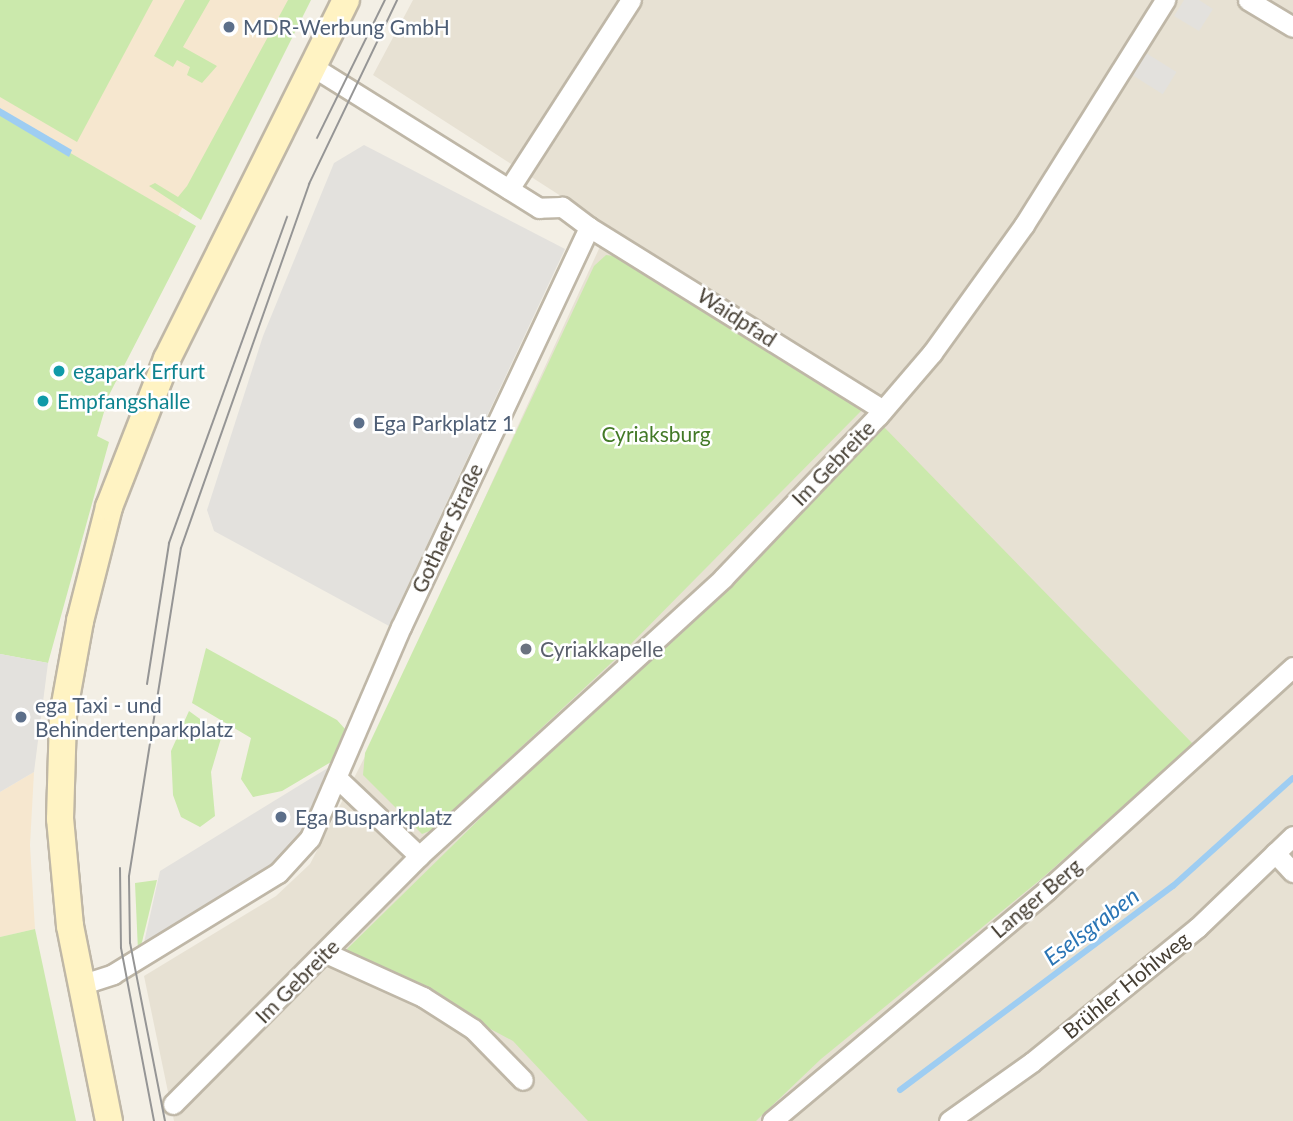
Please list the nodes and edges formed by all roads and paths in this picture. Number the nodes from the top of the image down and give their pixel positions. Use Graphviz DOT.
graph roads {
  1 [pos="346,0"];
  2 [pos="631,0"];
  3 [pos="1166,0"];
  4 [pos="1248,0"];
  5 [pos="1293,27"];
  6 [pos="312,66"];
  7 [pos="509,190"];
  8 [pos="589,227"];
  9 [pos="883,411"];
  10 [pos="1293,667"];
  11 [pos="338,779"];
  12 [pos="1293,836"];
  13 [pos="1275,853"];
  14 [pos="419,856"];
  15 [pos="1293,872"];
  16 [pos="326,953"];
  17 [pos="80,985"];
  18 [pos="523,1080"];
  19 [pos="173,1104"];
  20 [pos="110,1121"];
  21 [pos="772,1121"];
  22 [pos="949,1121"];
  1 -- 6 [label="main road"];
  2 -- 7 [label="street"];
  3 -- 9 [label="street, Im Gebreite"];
  4 -- 5 [label="street"];
  6 -- 7 [label="street"];
  6 -- 17 [label="main road"];
  7 -- 8 [label="street"];
  8 -- 9 [label="street, Waidpfad"];
  8 -- 11 [label="street, Gothaer Straße"];
  9 -- 14 [label="street, Im Gebreite"];
  10 -- 21 [label="street, Langer Berg"];
  11 -- 14 [label="street"];
  11 -- 17 [label="street, Gothaer Straße"];
  12 -- 13 [label="street, Brühler Hohlweg"];
  13 -- 15 [label="street"];
  13 -- 22 [label="street, Brühler Hohlweg"];
  14 -- 16 [label="street, Im Gebreite"];
  16 -- 18 [label="street"];
  16 -- 19 [label="street, Im Gebreite"];
  17 -- 20 [label="main road"];
}
